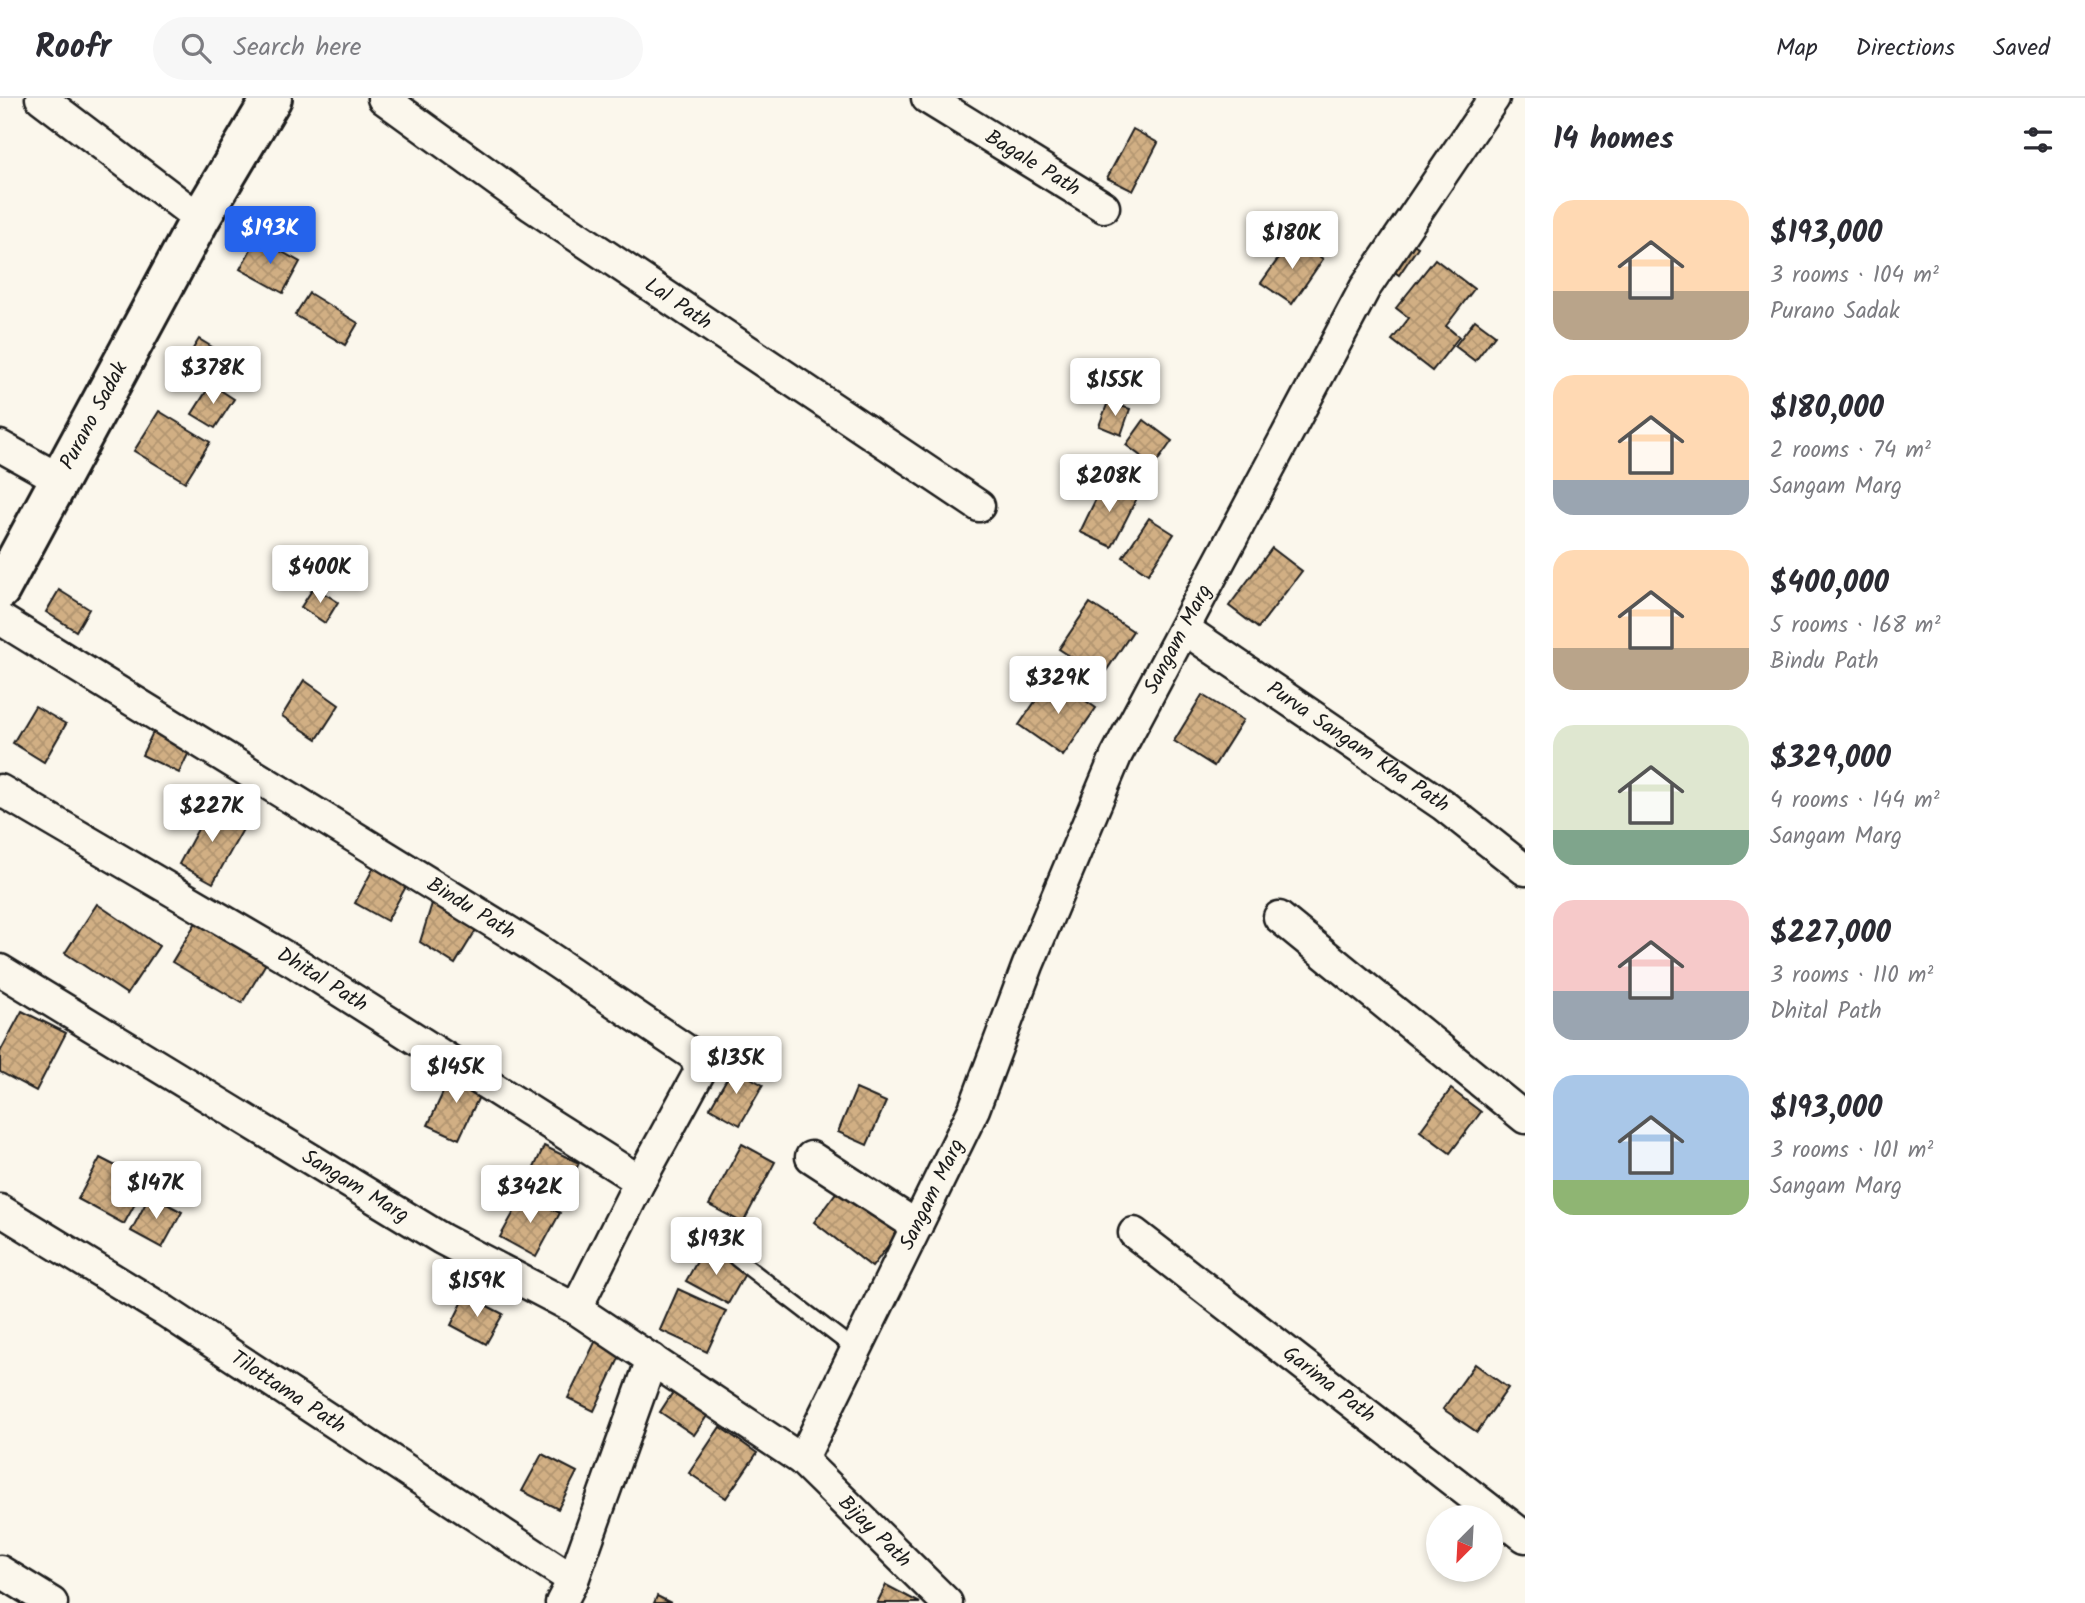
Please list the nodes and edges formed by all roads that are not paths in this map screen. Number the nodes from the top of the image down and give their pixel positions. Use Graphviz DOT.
graph roads {
  1 [pos="41,98"];
  2 [pos="272,98"];
  3 [pos="383,98"];
  4 [pos="927,98"];
  5 [pos="1494,98"];
  6 [pos="1104,207"];
  7 [pos="200,219"];
  8 [pos="0,446"];
  9 [pos="61,480"];
  10 [pos="979,506"];
  11 [pos="0,590"];
  12 [pos="0,619"];
  13 [pos="1186,630"];
  14 [pos="0,790"];
  15 [pos="1525,870"];
  16 [pos="1279,918"];
  17 [pos="0,970"];
  18 [pos="1525,1118"];
  19 [pos="811,1157"];
  20 [pos="639,1181"];
  21 [pos="0,1210"];
  22 [pos="917,1226"];
  23 [pos="1134,1233"];
  24 [pos="737,1259"];
  25 [pos="576,1309"];
  26 [pos="858,1351"];
  27 [pos="652,1359"];
  28 [pos="802,1460"];
  29 [pos="1525,1537"];
  30 [pos="0,1572"];
  31 [pos="567,1592"];
  32 [pos="52,1603"];
  33 [pos="947,1603"];
  1 -- 7 [label="street"];
  2 -- 7 [label="main road, Purano Sadak"];
  3 -- 10 [label="street, Lal Path"];
  4 -- 6 [label="street, Bagale Path"];
  5 -- 13 [label="street, Sangam Marg"];
  7 -- 9 [label="main road, Purano Sadak"];
  8 -- 9 [label="street"];
  9 -- 11 [label="main road, Purano Sadak"];
  12 -- 20 [label="street, Bindu Path"];
  13 -- 15 [label="street, Purva Sangam Kha Path"];
  13 -- 22 [label="street, Sangam Marg"];
  14 -- 20 [label="street, Dhital Path"];
  16 -- 18 [label="street"];
  17 -- 25 [label="street, Sangam Marg"];
  19 -- 22 [label="street"];
  20 -- 25 [label="street, Bindu Path"];
  21 -- 31 [label="street, Tilottama Path"];
  22 -- 26 [label="street, Sangam Marg"];
  23 -- 29 [label="street, Garima Path"];
  24 -- 26 [label="lane"];
  25 -- 27 [label="street, Sangam Marg"];
  26 -- 28 [label="street, Sangam Marg"];
  27 -- 28 [label="street, Sangam Marg"];
  27 -- 31 [label="street"];
  28 -- 33 [label="street, Bijay Path"];
  30 -- 32 [label="street"];
}
